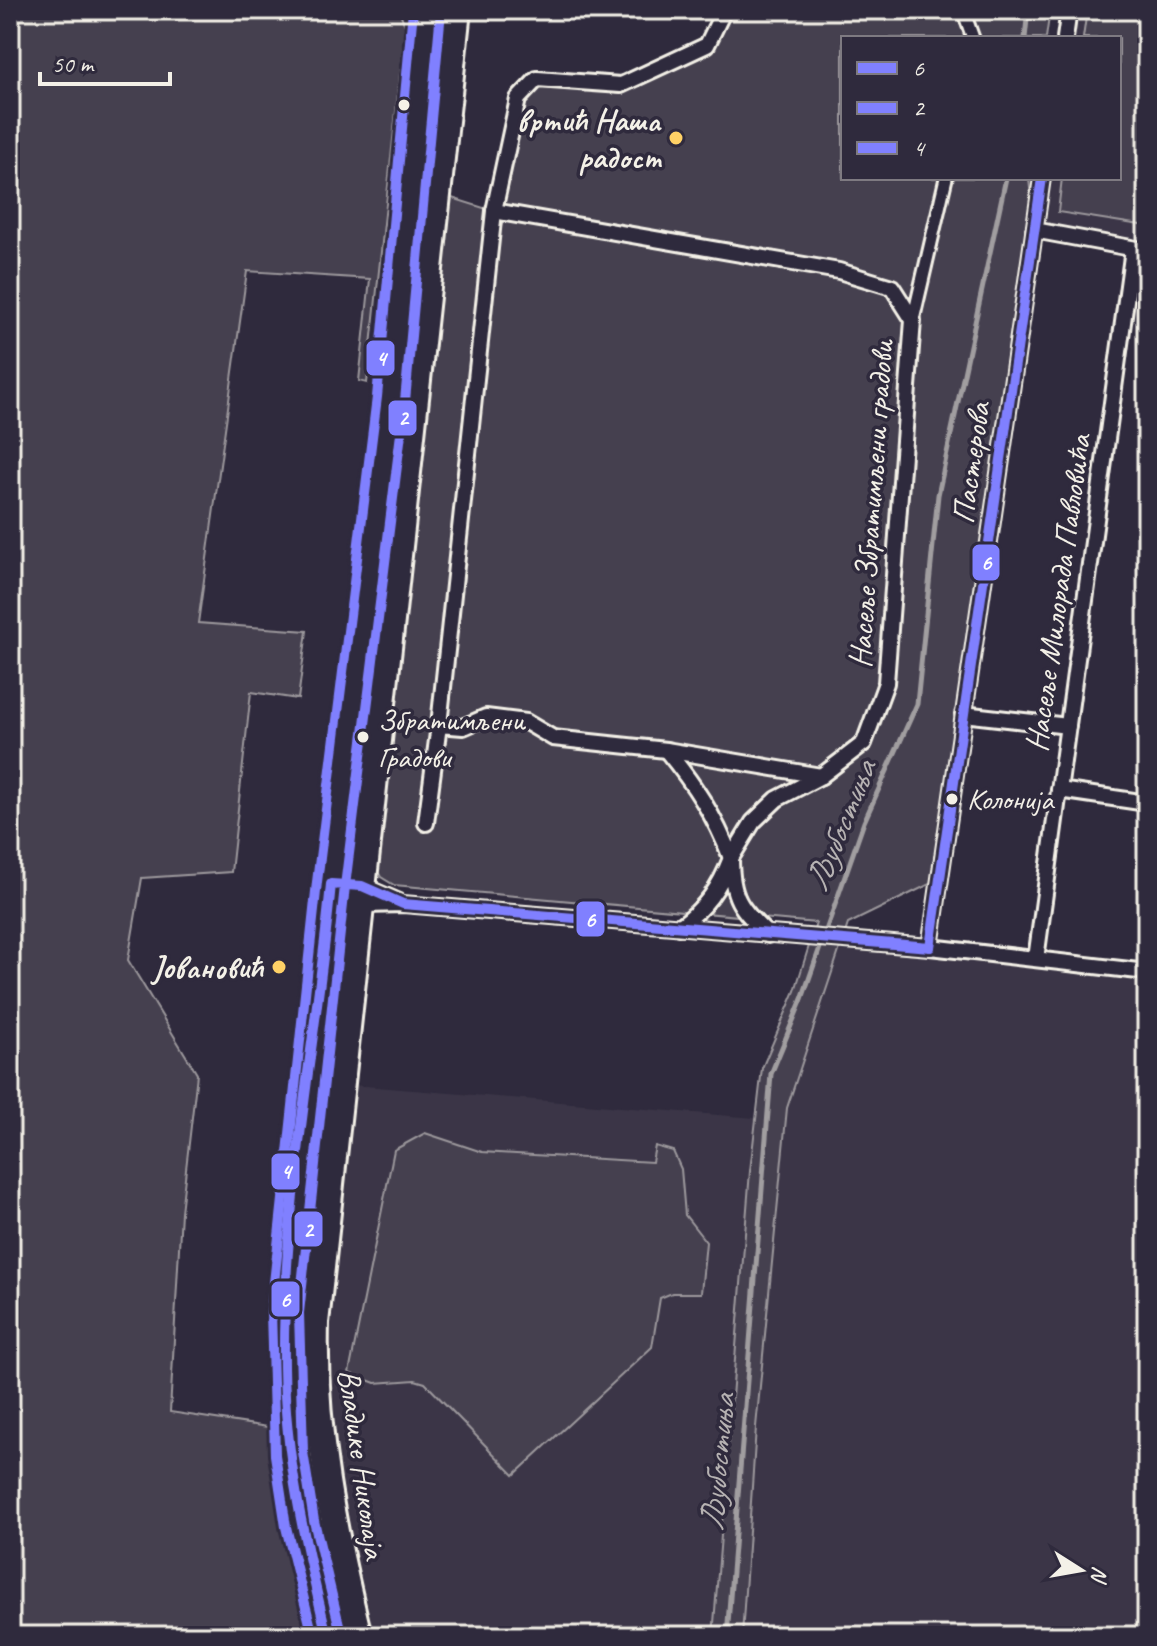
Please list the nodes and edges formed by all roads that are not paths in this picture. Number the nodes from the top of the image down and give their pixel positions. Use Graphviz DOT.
graph roads {
  1 [pos="427,10"];
  2 [pos="458,10"];
  3 [pos="724,10"];
  4 [pos="963,10"];
  5 [pos="1069,10"];
  6 [pos="972,36"];
  7 [pos="1065,36"];
  8 [pos="946,180"];
  9 [pos="1042,180"];
  10 [pos="494,211"];
  11 [pos="1034,230"];
  12 [pos="1140,250"];
  13 [pos="913,320"];
  14 [pos="963,714"];
  15 [pos="439,725"];
  16 [pos="1068,726"];
  17 [pos="666,750"];
  18 [pos="821,776"];
  19 [pos="1059,790"];
  20 [pos="1147,803"];
  21 [pos="426,823"];
  22 [pos="731,858"];
  23 [pos="330,895"];
  24 [pos="361,896"];
  25 [pos="403,904"];
  26 [pos="679,927"];
  27 [pos="768,935"];
  28 [pos="930,947"];
  29 [pos="1036,959"];
  30 [pos="1147,972"];
  31 [pos="327,1636"];
  32 [pos="359,1636"];
  1 -- 23 [label="main road, Владике Николаја"];
  2 -- 24 [label="main road, Владике Николаја"];
  3 -- 10 [label="street"];
  4 -- 6 [label="street"];
  5 -- 7 [label="street"];
  8 -- 13 [label="street"];
  9 -- 11 [label="street, Пастерова"];
  10 -- 13 [label="street, Насеље Збратимљени градови"];
  10 -- 15 [label="street"];
  11 -- 12 [label="street"];
  11 -- 14 [label="street, Пастерова"];
  12 -- 16 [label="street, Насеље Милорада Павловића"];
  13 -- 18 [label="street, Насеље Збратимљени градови"];
  14 -- 16 [label="street"];
  14 -- 28 [label="street, Пастерова"];
  15 -- 17 [label="street"];
  15 -- 21 [label="street"];
  16 -- 19 [label="street, Насеље Милорада Павловића"];
  17 -- 18 [label="street"];
  17 -- 22 [label="street"];
  18 -- 22 [label="street, Насеље Збратимљени градови"];
  19 -- 20 [label="street"];
  19 -- 29 [label="street, Насеље Милорада Павловића"];
  22 -- 26 [label="street, Насеље Збратимљени градови"];
  22 -- 27 [label="street"];
  23 -- 24 [label="street"];
  23 -- 24 [label="street"];
  23 -- 31 [label="main road, Владике Николаја"];
  24 -- 25 [label="street"];
  24 -- 25 [label="street"];
  24 -- 32 [label="main road, Владике Николаја"];
  25 -- 26 [label="street"];
  26 -- 27 [label="street"];
  27 -- 28 [label="street"];
  28 -- 29 [label="street"];
  29 -- 30 [label="street"];
}
